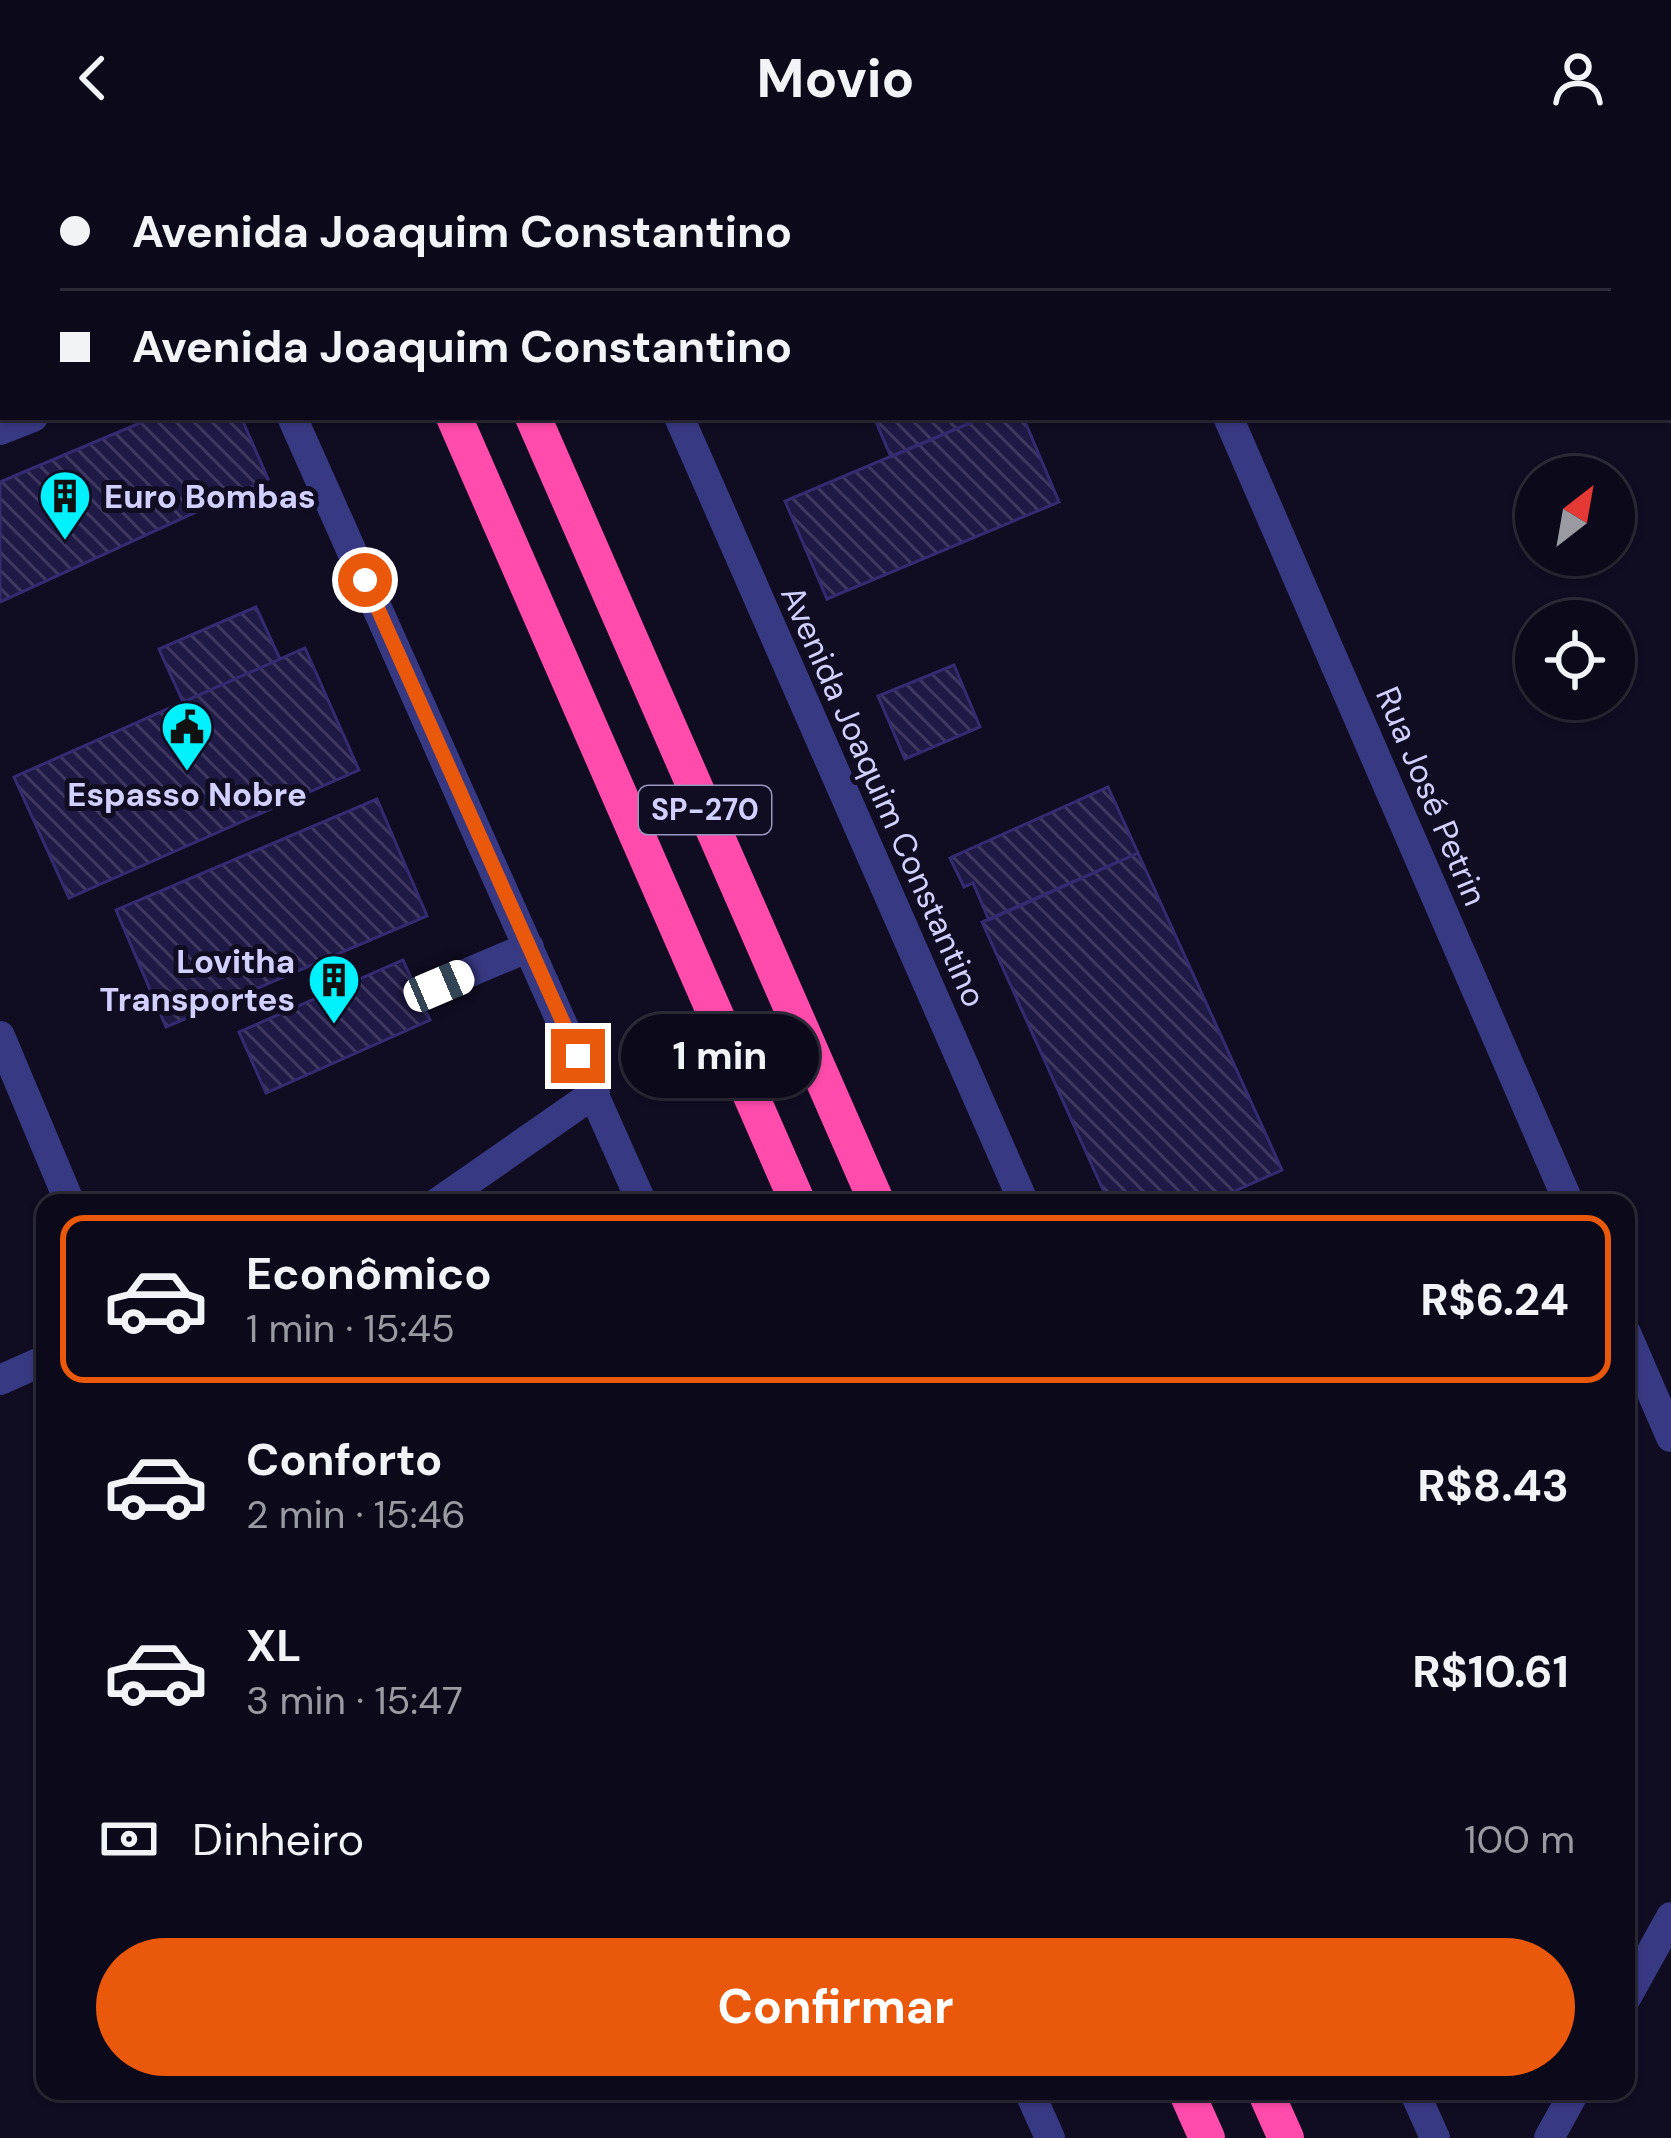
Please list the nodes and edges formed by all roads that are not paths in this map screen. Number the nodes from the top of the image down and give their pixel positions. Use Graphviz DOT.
graph roads {
  1 [pos="293,420"];
  2 [pos="455,420"];
  3 [pos="533,420"];
  4 [pos="680,420"];
  5 [pos="1229,420"];
  6 [pos="529,947"];
  7 [pos="439,986"];
  8 [pos="0,1036"];
  9 [pos="595,1093"];
  10 [pos="66,1194"];
  11 [pos="450,1194"];
  12 [pos="638,1194"];
  13 [pos="794,1194"];
  14 [pos="873,1194"];
  15 [pos="1020,1194"];
  16 [pos="1565,1194"];
  17 [pos="1635,1354"];
  18 [pos="36,1364"];
  19 [pos="0,1380"];
  20 [pos="1671,1437"];
  21 [pos="1671,1917"];
  22 [pos="1635,1982"];
  23 [pos="1033,2100"];
  24 [pos="1190,2100"];
  25 [pos="1269,2100"];
  26 [pos="1418,2100"];
  27 [pos="1570,2100"];
  28 [pos="1050,2138"];
  29 [pos="1207,2138"];
  30 [pos="1286,2138"];
  31 [pos="1435,2138"];
  32 [pos="1549,2138"];
  1 -- 6 [label="street"];
  2 -- 13 [label="highway, SP-270"];
  3 -- 14 [label="highway, SP-270"];
  4 -- 15 [label="street, Avenida Joaquim Constantino"];
  5 -- 16 [label="street, Rua José Petrin"];
  6 -- 7 [label="street"];
  6 -- 9 [label="street"];
  8 -- 10 [label="street"];
  9 -- 11 [label="street"];
  9 -- 12 [label="street"];
  17 -- 20 [label="street"];
  18 -- 19 [label="street"];
  21 -- 22 [label="street"];
  23 -- 28 [label="street"];
  24 -- 29 [label="highway"];
  25 -- 30 [label="highway"];
  26 -- 31 [label="street"];
  27 -- 32 [label="street"];
}
